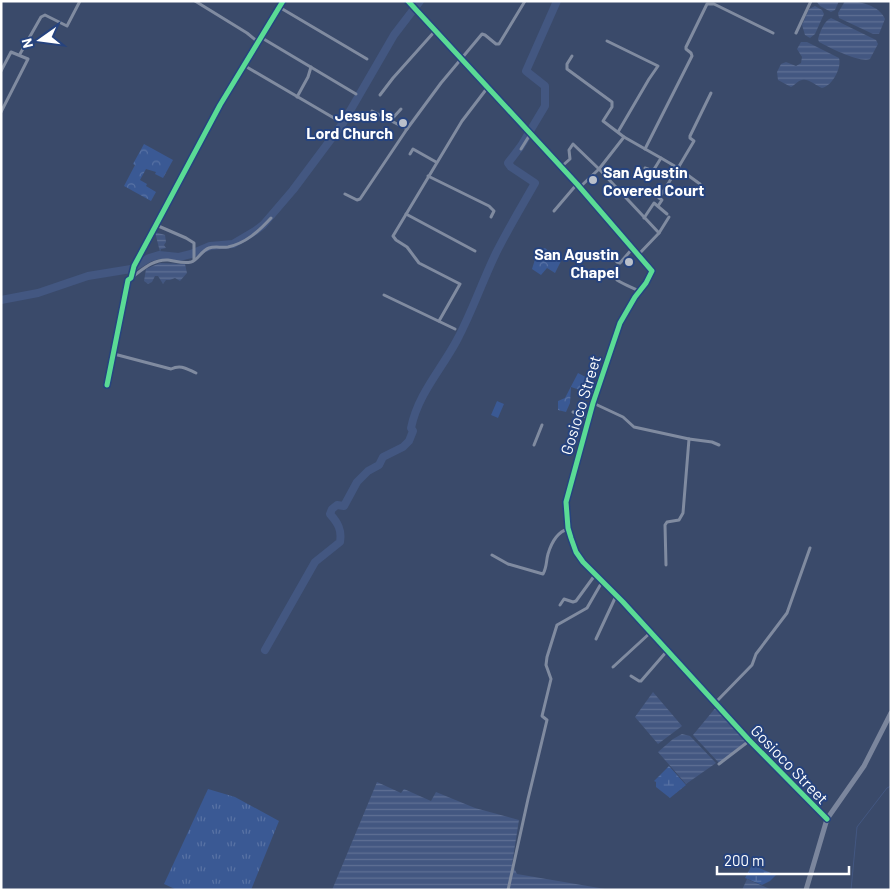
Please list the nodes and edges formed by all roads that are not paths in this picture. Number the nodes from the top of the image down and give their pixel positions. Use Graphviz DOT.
graph roads {
  1 [pos="80,1"];
  2 [pos="195,1"];
  3 [pos="283,1"];
  4 [pos="408,1"];
  5 [pos="525,1"];
  6 [pos="811,1"];
  7 [pos="279,7"];
  8 [pos="435,30"];
  9 [pos="773,33"];
  10 [pos="796,34"];
  11 [pos="262,38"];
  12 [pos="607,41"];
  13 [pos="258,42"];
  14 [pos="20,54"];
  15 [pos="572,56"];
  16 [pos="461,57"];
  17 [pos="367,59"];
  18 [pos="244,66"];
  19 [pos="311,68"];
  20 [pos="1,71"];
  21 [pos="488,87"];
  22 [pos="711,93"];
  23 [pos="356,94"];
  24 [pos="380,95"];
  25 [pos="297,97"];
  26 [pos="401,109"];
  27 [pos="372,111"];
  28 [pos="1,112"];
  29 [pos="391,120"];
  30 [pos="338,122"];
  31 [pos="406,129"];
  32 [pos="530,132"];
  33 [pos="618,132"];
  34 [pos="624,137"];
  35 [pos="521,149"];
  36 [pos="645,149"];
  37 [pos="410,154"];
  38 [pos="660,158"];
  39 [pos="436,162"];
  40 [pos="562,167"];
  41 [pos="645,168"];
  42 [pos="678,168"];
  43 [pos="599,169"];
  44 [pos="428,176"];
  45 [pos="700,184"];
  46 [pos="578,186"];
  47 [pos="346,194"];
  48 [pos="658,206"];
  49 [pos="554,211"];
  50 [pos="406,214"];
  51 [pos="491,217"];
  52 [pos="271,218"];
  53 [pos="644,218"];
  54 [pos="156,225"];
  55 [pos="659,232"];
  56 [pos="633,248"];
  57 [pos="475,251"];
  58 [pos="610,252"];
  59 [pos="638,254"];
  60 [pos="194,260"];
  61 [pos="131,276"];
  62 [pos="617,280"];
  63 [pos="639,291"];
  64 [pos="384,295"];
  65 [pos="439,321"];
  66 [pos="455,329"];
  67 [pos="114,354"];
  68 [pos="196,373"];
  69 [pos="107,385"];
  70 [pos="593,403"];
  71 [pos="573,412"];
  72 [pos="589,418"];
  73 [pos="542,425"];
  74 [pos="688,439"];
  75 [pos="534,445"];
  76 [pos="719,445"];
  77 [pos="568,528"];
  78 [pos="810,548"];
  79 [pos="492,555"];
  80 [pos="666,565"];
  81 [pos="595,575"];
  82 [pos="602,582"];
  83 [pos="616,596"];
  84 [pos="560,605"];
  85 [pos="650,633"];
  86 [pos="596,639"];
  87 [pos="668,651"];
  88 [pos="613,667"];
  89 [pos="631,676"];
  90 [pos="715,703"];
  91 [pos="891,713"];
  92 [pos="888,724"];
  93 [pos="749,740"];
  94 [pos="719,764"];
  95 [pos="827,819"];
  96 [pos="508,890"];
  97 [pos="806,890"];
  1 -- 14 [label="street"];
  2 -- 13 [label="street"];
  3 -- 7 [label="street"];
  4 -- 8 [label="street, Gosioco Street"];
  5 -- 16 [label="street"];
  6 -- 10 [label="street"];
  7 -- 11 [label="street"];
  7 -- 17 [label="street"];
  8 -- 16 [label="street, Gosioco Street"];
  8 -- 24 [label="street"];
  9 -- 36 [label="street"];
  11 -- 13 [label="street"];
  11 -- 19 [label="street"];
  12 -- 33 [label="street"];
  13 -- 18 [label="street"];
  14 -- 20 [label="street"];
  14 -- 28 [label="street"];
  15 -- 33 [label="street"];
  16 -- 21 [label="street, Gosioco Street"];
  16 -- 31 [label="street"];
  18 -- 25 [label="street"];
  18 -- 54 [label="street"];
  19 -- 23 [label="street"];
  19 -- 25 [label="street"];
  21 -- 32 [label="street, Gosioco Street"];
  21 -- 39 [label="street"];
  22 -- 42 [label="street"];
  25 -- 30 [label="street"];
  26 -- 29 [label="street"];
  27 -- 29 [label="street"];
  29 -- 31 [label="street"];
  31 -- 47 [label="street"];
  32 -- 35 [label="street"];
  32 -- 40 [label="street, Gosioco Street"];
  33 -- 34 [label="street"];
  34 -- 36 [label="street"];
  34 -- 43 [label="street"];
  36 -- 38 [label="street"];
  37 -- 39 [label="street"];
  38 -- 41 [label="street"];
  38 -- 42 [label="street"];
  39 -- 44 [label="street"];
  40 -- 43 [label="street"];
  40 -- 46 [label="street, Gosioco Street"];
  42 -- 45 [label="street"];
  42 -- 48 [label="street"];
  43 -- 46 [label="street"];
  43 -- 53 [label="street"];
  44 -- 50 [label="street"];
  44 -- 51 [label="street"];
  46 -- 49 [label="street"];
  46 -- 56 [label="street, Gosioco Street"];
  48 -- 53 [label="street"];
  48 -- 55 [label="street"];
  50 -- 57 [label="street"];
  50 -- 65 [label="street"];
  52 -- 60 [label="street"];
  53 -- 55 [label="street"];
  54 -- 60 [label="street"];
  54 -- 61 [label="street"];
  55 -- 59 [label="street"];
  56 -- 58 [label="street"];
  56 -- 59 [label="street, Gosioco Street"];
  59 -- 63 [label="street, Gosioco Street"];
  60 -- 61 [label="street"];
  61 -- 67 [label="street"];
  62 -- 63 [label="street"];
  63 -- 70 [label="street, Gosioco Street"];
  64 -- 65 [label="street"];
  65 -- 66 [label="street"];
  67 -- 68 [label="street"];
  67 -- 69 [label="street"];
  70 -- 72 [label="street, Gosioco Street"];
  70 -- 74 [label="street"];
  71 -- 72 [label="street"];
  72 -- 77 [label="street, Gosioco Street"];
  73 -- 75 [label="street"];
  74 -- 76 [label="street"];
  74 -- 80 [label="street"];
  77 -- 79 [label="street"];
  77 -- 81 [label="street, Gosioco Street"];
  78 -- 90 [label="street"];
  81 -- 82 [label="street, Gosioco Street"];
  81 -- 84 [label="street"];
  82 -- 83 [label="street, Gosioco Street"];
  82 -- 96 [label="street"];
  83 -- 85 [label="street, Gosioco Street"];
  83 -- 86 [label="street"];
  85 -- 87 [label="street, Gosioco Street"];
  85 -- 88 [label="street"];
  87 -- 89 [label="street"];
  87 -- 90 [label="street, Gosioco Street"];
  90 -- 93 [label="street, Gosioco Street"];
  91 -- 92 [label="street"];
  92 -- 95 [label="street"];
  93 -- 94 [label="street"];
  93 -- 95 [label="street, Gosioco Street"];
  95 -- 97 [label="street"];
}
